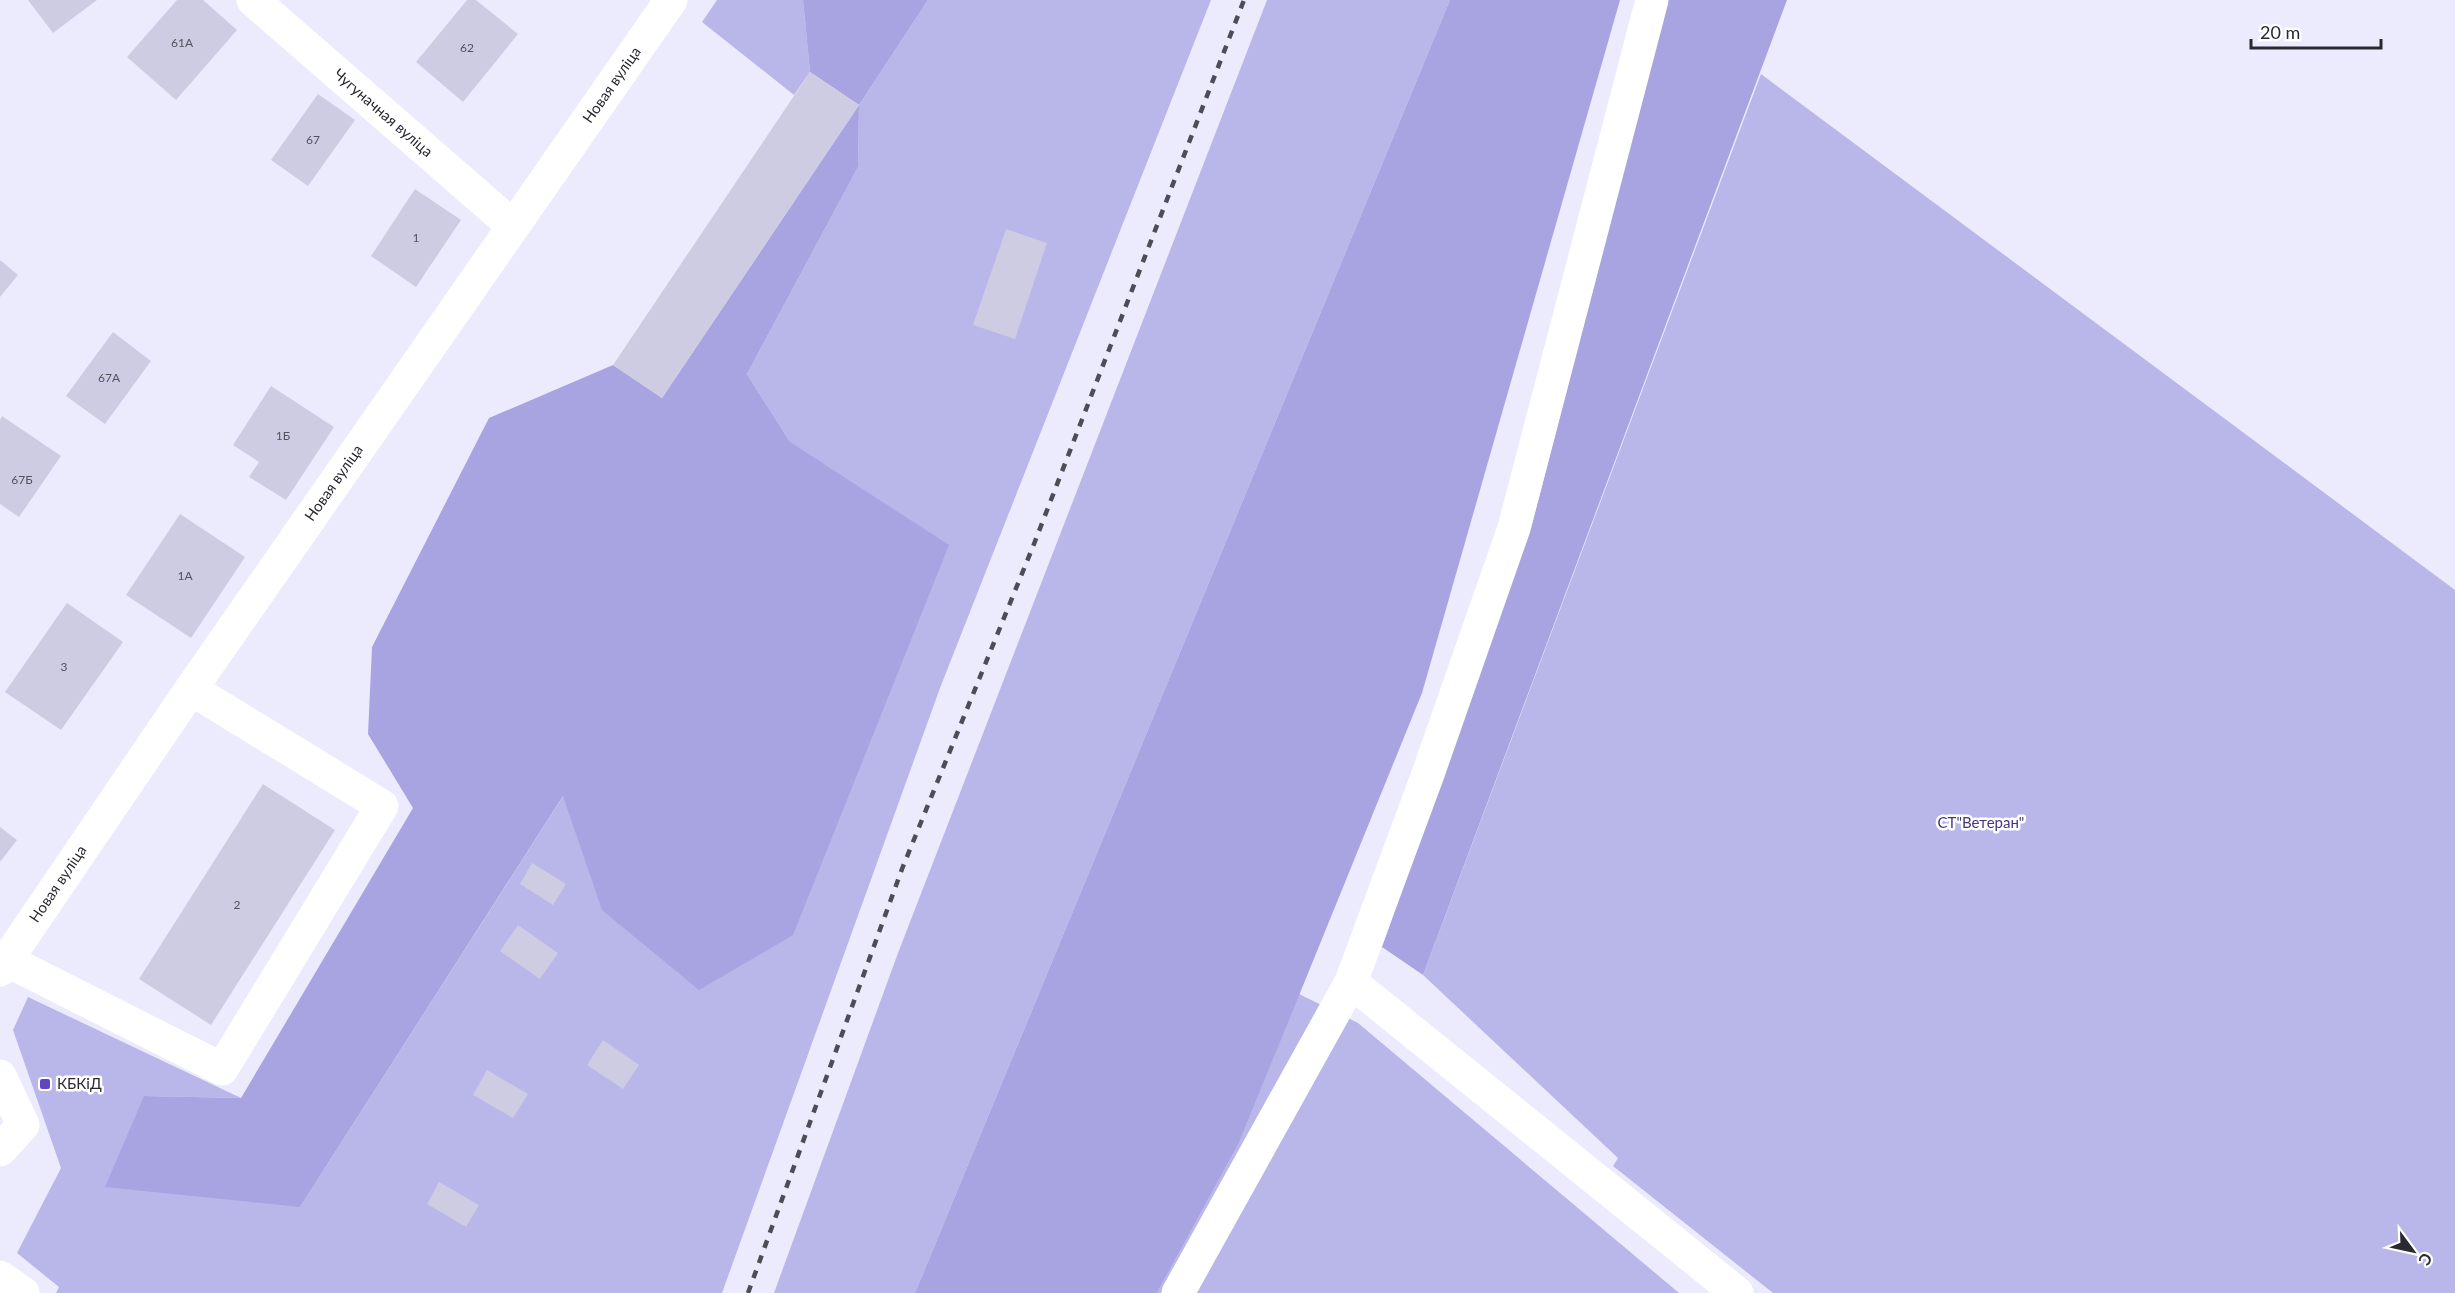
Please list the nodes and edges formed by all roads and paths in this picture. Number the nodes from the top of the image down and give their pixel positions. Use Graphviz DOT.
graph roads {
  1 [pos="253,0"];
  2 [pos="671,0"];
  3 [pos="1652,0"];
  4 [pos="513,226"];
  5 [pos="191,689"];
  6 [pos="3,965"];
  7 [pos="1351,982"];
  8 [pos="0,1076"];
  9 [pos="0,1150"];
  10 [pos="0,1277"];
  11 [pos="23,1293"];
  12 [pos="1178,1293"];
  13 [pos="1737,1293"];
  1 -- 4 [label="street, Чугуначная вуліца"];
  2 -- 4 [label="street, Новая вуліца"];
  3 -- 7 [label="street"];
  4 -- 5 [label="street, Новая вуліца"];
  5 -- 6 [label="street, Новая вуліца"];
  5 -- 6 [label="street"];
  7 -- 12 [label="street"];
  7 -- 13 [label="street"];
  8 -- 9 [label="street"];
  10 -- 11 [label="street"];
}
